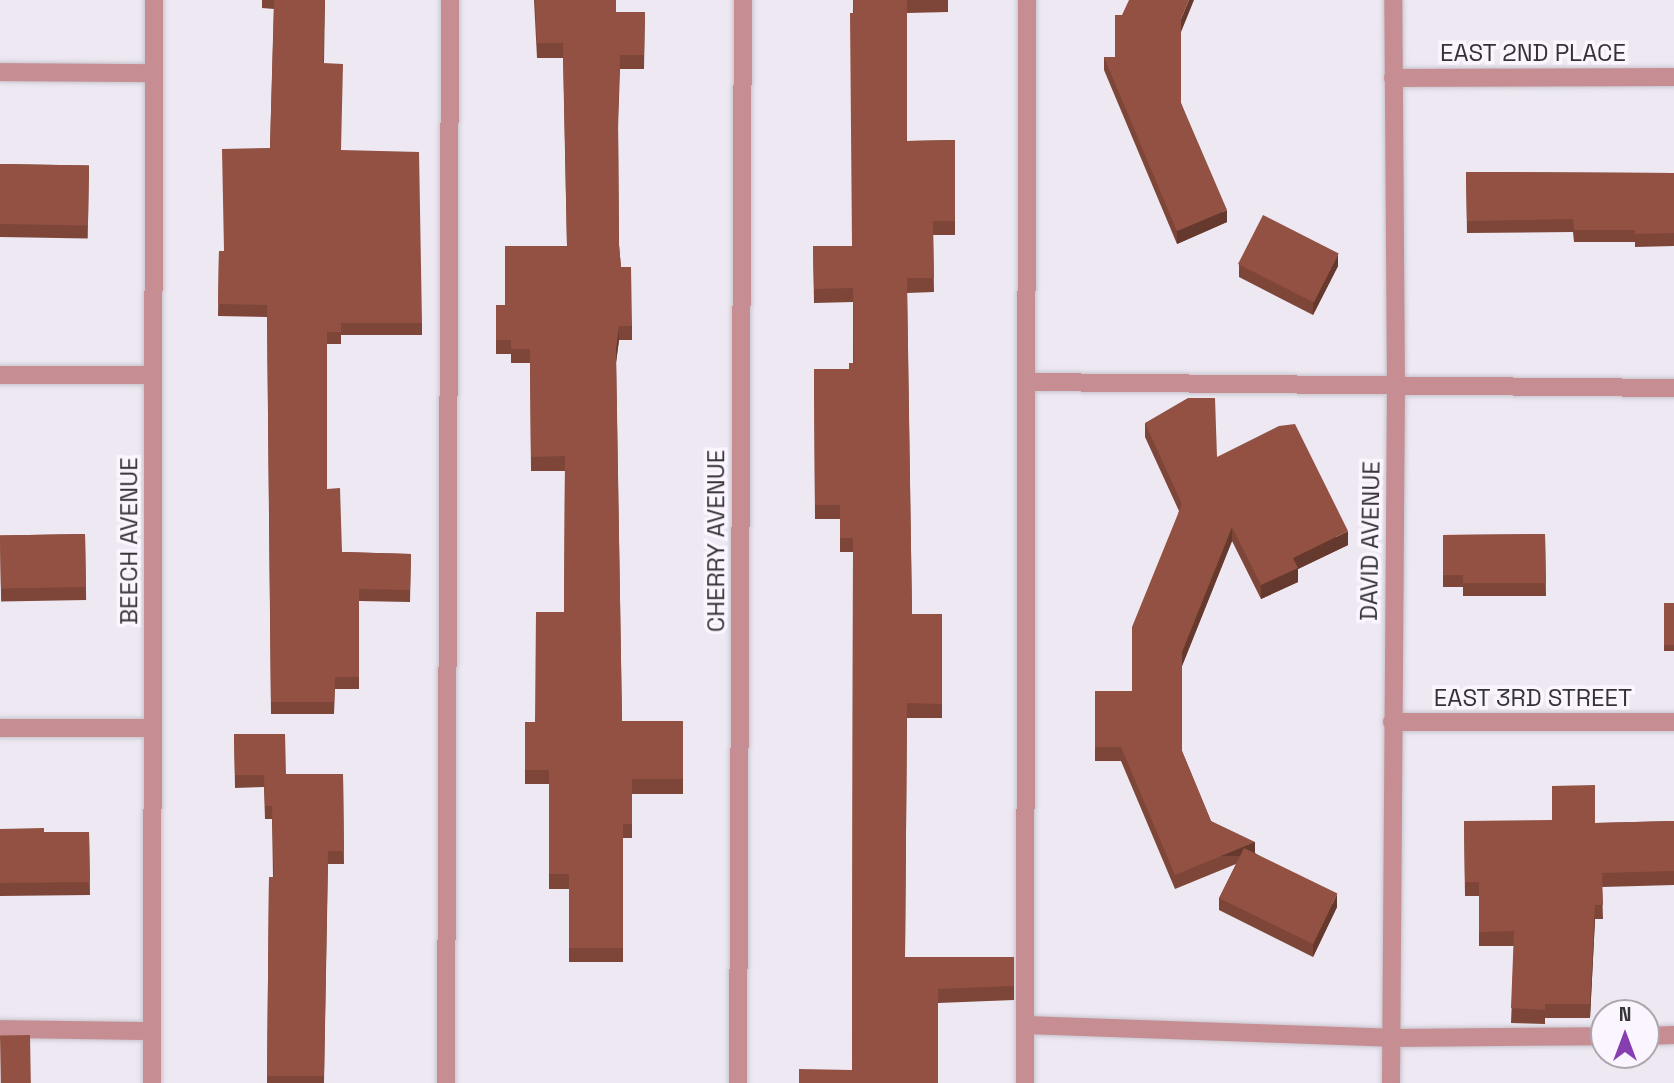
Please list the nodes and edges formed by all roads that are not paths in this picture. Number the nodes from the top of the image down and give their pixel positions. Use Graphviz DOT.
graph roads {
  1 [pos="154,0"];
  2 [pos="450,0"];
  3 [pos="743,0"];
  4 [pos="1027,0"];
  5 [pos="1393,0"];
  6 [pos="0,72"];
  7 [pos="154,73"];
  8 [pos="1393,78"];
  9 [pos="1674,78"];
  10 [pos="0,375"];
  11 [pos="153,375"];
  12 [pos="1026,382"];
  13 [pos="1396,388"];
  14 [pos="1674,388"];
  15 [pos="1392,722"];
  16 [pos="1674,722"];
  17 [pos="0,728"];
  18 [pos="153,728"];
  19 [pos="1025,1025"];
  20 [pos="0,1029"];
  21 [pos="152,1031"];
  22 [pos="1590,1036"];
  23 [pos="1391,1038"];
  24 [pos="152,1083"];
  25 [pos="446,1083"];
  26 [pos="738,1083"];
  27 [pos="1025,1083"];
  28 [pos="1391,1083"];
  1 -- 7 [label="street, BEECH AVENUE"];
  2 -- 25 [label="street"];
  3 -- 26 [label="street, CHERRY AVENUE"];
  4 -- 12 [label="street"];
  5 -- 8 [label="street, DAVID AVENUE"];
  6 -- 7 [label="street"];
  7 -- 11 [label="street, BEECH AVENUE"];
  8 -- 9 [label="street, EAST 2ND PLACE"];
  8 -- 13 [label="street, DAVID AVENUE"];
  10 -- 11 [label="street"];
  11 -- 18 [label="street, BEECH AVENUE"];
  12 -- 13 [label="street"];
  12 -- 19 [label="street"];
  13 -- 14 [label="street"];
  13 -- 15 [label="street, DAVID AVENUE"];
  15 -- 16 [label="street, EAST 3RD STREET"];
  15 -- 23 [label="street, DAVID AVENUE"];
  17 -- 18 [label="street"];
  18 -- 21 [label="street, BEECH AVENUE"];
  19 -- 23 [label="street"];
  19 -- 27 [label="street"];
  20 -- 21 [label="street"];
  21 -- 24 [label="street, BEECH AVENUE"];
  22 -- 23 [label="street"];
  23 -- 28 [label="street, DAVID AVENUE"];
}
